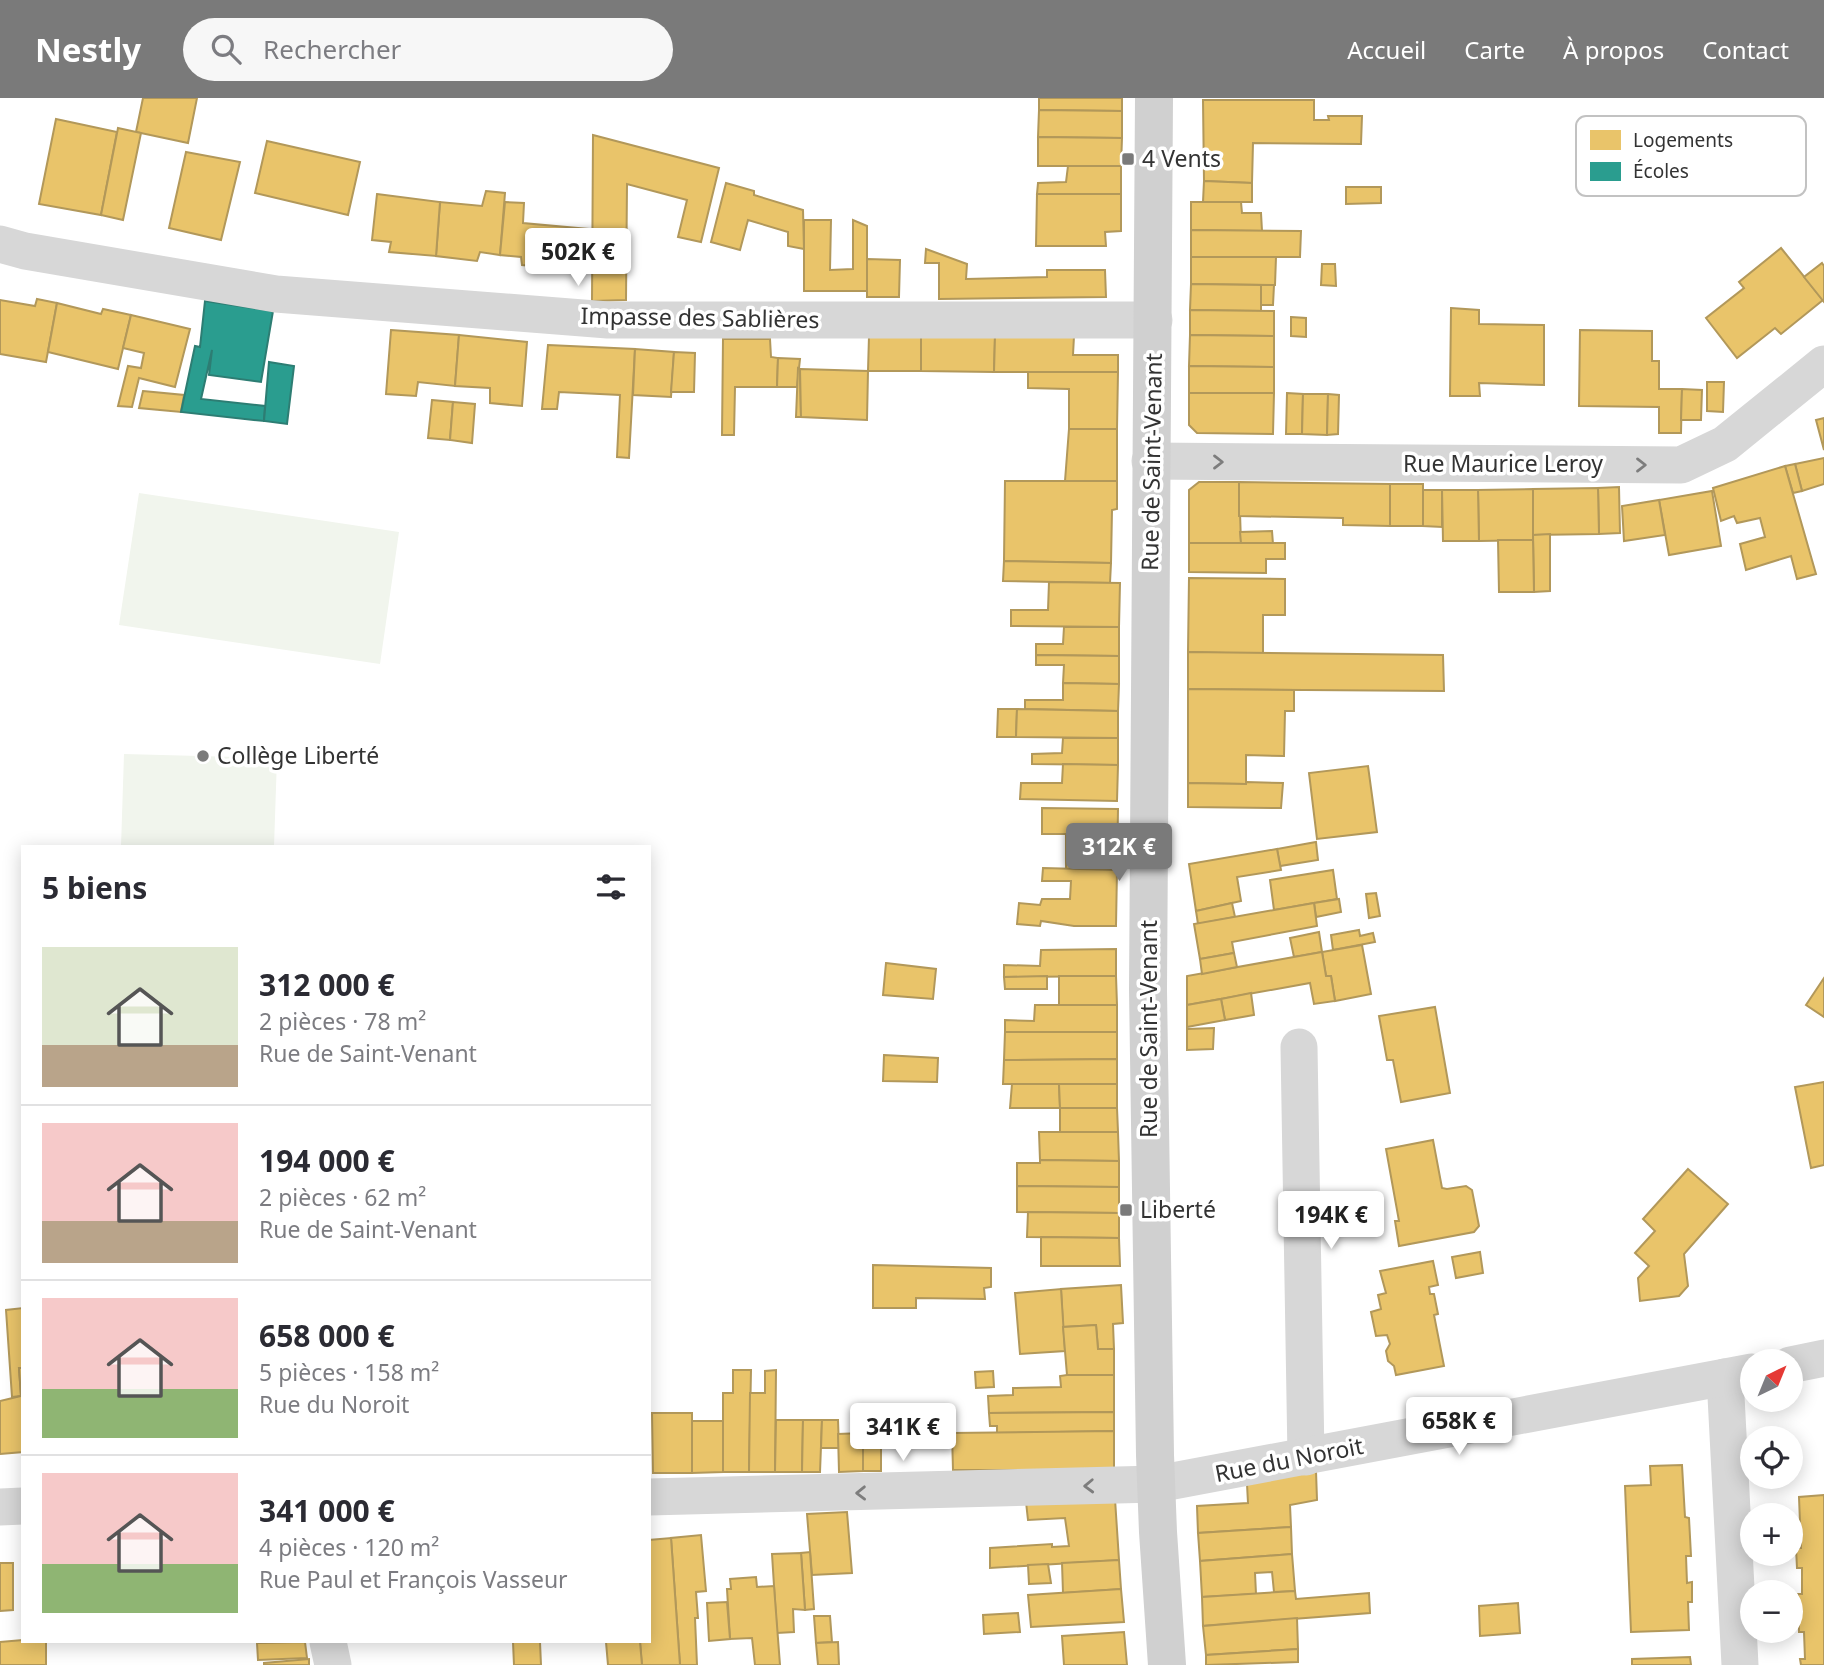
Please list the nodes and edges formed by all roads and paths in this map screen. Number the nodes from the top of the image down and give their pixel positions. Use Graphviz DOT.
graph roads {
  1 [pos="1154,98"];
  2 [pos="0,244"];
  3 [pos="1154,320"];
  4 [pos="1824,364"];
  5 [pos="1150,461"];
  6 [pos="1299,1047"];
  7 [pos="1824,1358"];
  8 [pos="1803,1362"];
  9 [pos="1739,1375"];
  10 [pos="1306,1457"];
  11 [pos="1157,1484"];
  12 [pos="651,1497"];
  13 [pos="21,1506"];
  14 [pos="0,1507"];
  15 [pos="328,1643"];
  16 [pos="332,1665"];
  17 [pos="1167,1665"];
  18 [pos="1740,1665"];
  1 -- 3 [label="main road, Rue de Saint-Venant"];
  2 -- 3 [label="street, Impasse des Sablières"];
  3 -- 5 [label="main road, Rue de Saint-Venant"];
  5 -- 4 [label="street, Rue Maurice Leroy, one-way"];
  5 -- 11 [label="main road, Rue de Saint-Venant"];
  6 -- 10 [label="street"];
  7 -- 8 [label="street"];
  9 -- 10 [label="street, Rue du Noroit"];
  9 -- 18 [label="street"];
  10 -- 11 [label="street, Rue du Noroit"];
  11 -- 12 [label="street, Rue du Noroit, one-way"];
  11 -- 17 [label="main road, Rue de Saint-Venant"];
  13 -- 14 [label="street"];
  15 -- 16 [label="street"];
}
